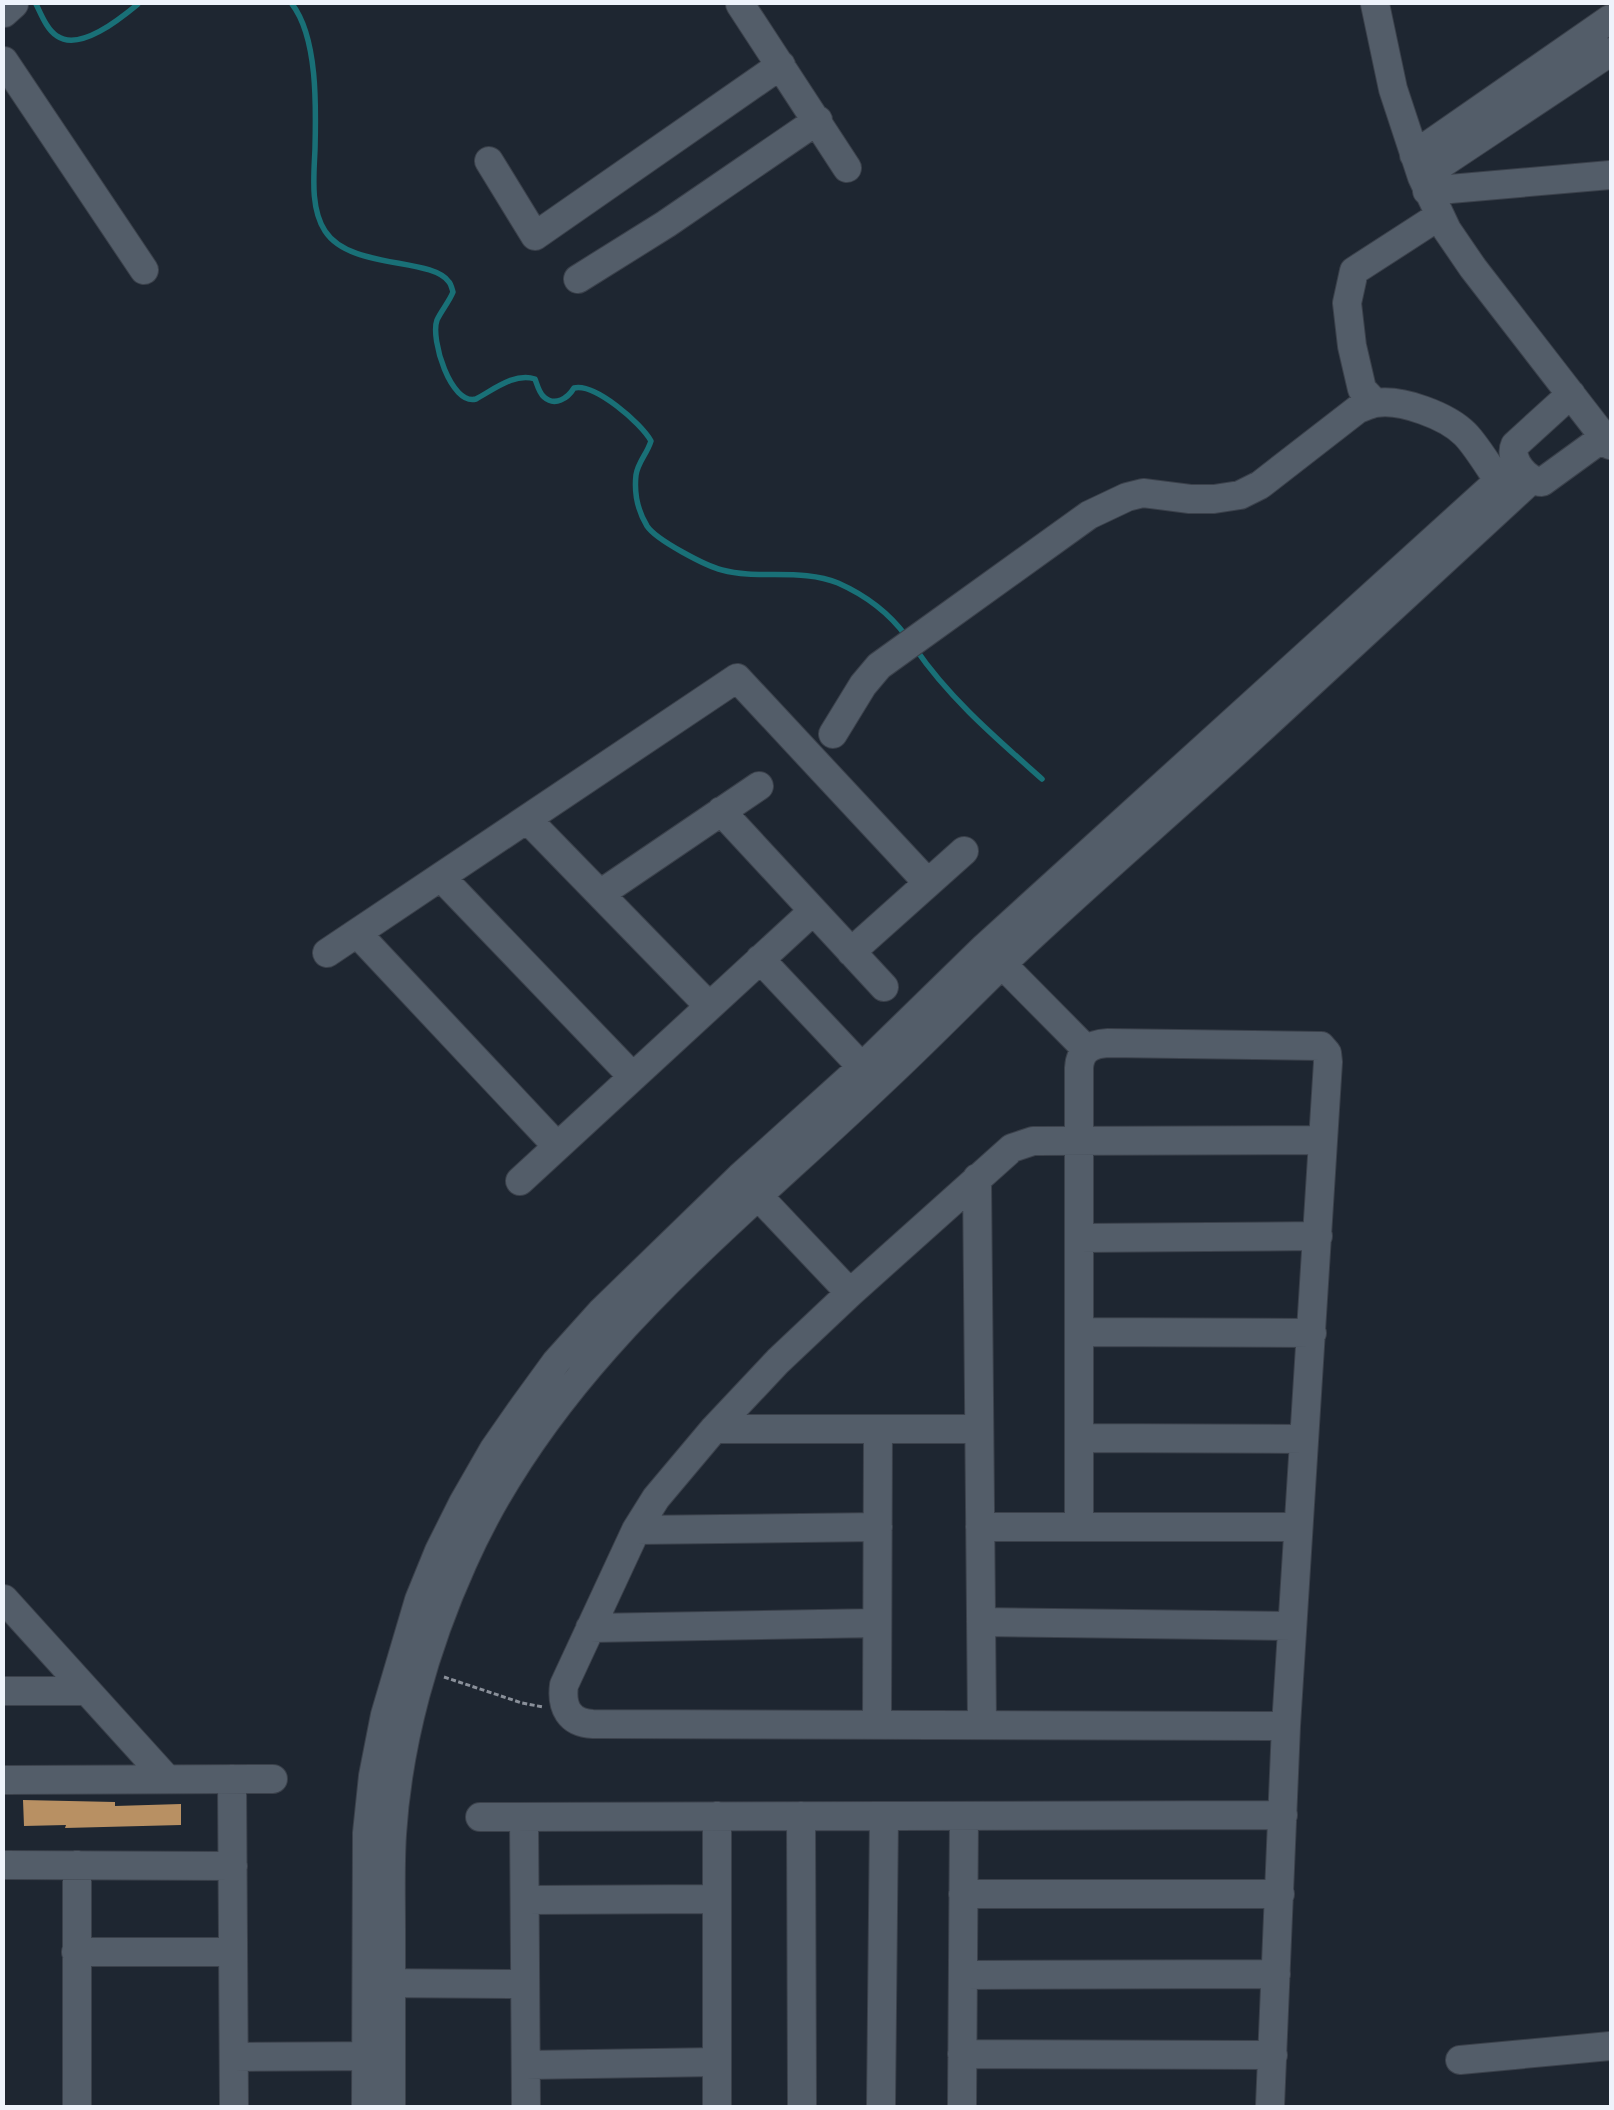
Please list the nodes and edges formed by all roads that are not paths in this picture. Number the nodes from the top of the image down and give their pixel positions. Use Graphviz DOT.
graph roads {
  1 [pos="14,4"];
  2 [pos="1375,4"];
  3 [pos="747,6"];
  4 [pos="4,13"];
  5 [pos="1610,19"];
  6 [pos="1610,52"];
  7 [pos="4,61"];
  8 [pos="781,65"];
  9 [pos="818,120"];
  10 [pos="489,161"];
  11 [pos="847,168"];
  12 [pos="1421,174"];
  13 [pos="1610,175"];
  14 [pos="1439,216"];
  15 [pos="144,270"];
  16 [pos="578,279"];
  17 [pos="1571,394"];
  18 [pos="1376,403"];
  19 [pos="1607,441"];
  20 [pos="1515,481"];
  21 [pos="833,734"];
  22 [pos="759,786"];
  23 [pos="721,811"];
  24 [pos="527,819"];
  25 [pos="964,851"];
  26 [pos="441,877"];
  27 [pos="928,883"];
  28 [pos="600,894"];
  29 [pos="812,911"];
  30 [pos="358,933"];
  31 [pos="851,952"];
  32 [pos="327,953"];
  33 [pos="993,956"];
  34 [pos="760,959"];
  35 [pos="884,988"];
  36 [pos="709,1006"];
  37 [pos="1086,1049"];
  38 [pos="870,1076"];
  39 [pos="632,1077"];
  40 [pos="1079,1140"];
  41 [pos="1323,1140"];
  42 [pos="557,1146"];
  43 [pos="977,1178"];
  44 [pos="520,1180"];
  45 [pos="749,1186"];
  46 [pos="1318,1236"];
  47 [pos="1079,1238"];
  48 [pos="850,1293"];
  49 [pos="1079,1332"];
  50 [pos="1312,1333"];
  51 [pos="714,1429"];
  52 [pos="878,1429"];
  53 [pos="979,1429"];
  54 [pos="1079,1438"];
  55 [pos="1304,1439"];
  56 [pos="878,1527"];
  57 [pos="980,1527"];
  58 [pos="1079,1527"];
  59 [pos="1298,1527"];
  60 [pos="636,1530"];
  61 [pos="6,1604"];
  62 [pos="981,1622"];
  63 [pos="877,1623"];
  64 [pos="1291,1626"];
  65 [pos="590,1628"];
  66 [pos="4,1691"];
  67 [pos="87,1691"];
  68 [pos="877,1725"];
  69 [pos="982,1725"];
  70 [pos="1286,1726"];
  71 [pos="167,1779"];
  72 [pos="232,1779"];
  73 [pos="273,1779"];
  74 [pos="4,1780"];
  75 [pos="1283,1815"];
  76 [pos="717,1816"];
  77 [pos="801,1816"];
  78 [pos="884,1816"];
  79 [pos="964,1816"];
  80 [pos="480,1817"];
  81 [pos="524,1817"];
  82 [pos="4,1865"];
  83 [pos="77,1865"];
  84 [pos="233,1866"];
  85 [pos="963,1894"];
  86 [pos="1280,1894"];
  87 [pos="717,1899"];
  88 [pos="525,1900"];
  89 [pos="76,1952"];
  90 [pos="233,1952"];
  91 [pos="1276,1974"];
  92 [pos="963,1975"];
  93 [pos="378,1982"];
  94 [pos="525,1984"];
  95 [pos="1610,2046"];
  96 [pos="962,2054"];
  97 [pos="1272,2055"];
  98 [pos="234,2056"];
  99 [pos="378,2056"];
  100 [pos="1460,2060"];
  101 [pos="718,2062"];
  102 [pos="526,2065"];
  103 [pos="77,2106"];
  104 [pos="234,2106"];
  105 [pos="366,2106"];
  106 [pos="391,2106"];
  107 [pos="526,2106"];
  108 [pos="718,2106"];
  109 [pos="802,2106"];
  110 [pos="881,2106"];
  111 [pos="962,2106"];
  112 [pos="1270,2106"];
  1 -- 4 [label="street"];
  2 -- 12 [label="street"];
  3 -- 8 [label="street"];
  5 -- 12 [label="street"];
  6 -- 12 [label="street"];
  7 -- 15 [label="street"];
  8 -- 9 [label="street"];
  8 -- 10 [label="street"];
  9 -- 11 [label="street"];
  9 -- 16 [label="street"];
  12 -- 13 [label="street"];
  12 -- 14 [label="street"];
  14 -- 17 [label="street"];
  14 -- 18 [label="street"];
  17 -- 19 [label="street"];
  17 -- 20 [label="street"];
  18 -- 20 [label="street"];
  18 -- 21 [label="street"];
  19 -- 20 [label="street"];
  20 -- 33 [label="street"];
  22 -- 23 [label="street"];
  23 -- 28 [label="street"];
  23 -- 29 [label="street"];
  24 -- 26 [label="street"];
  24 -- 27 [label="street"];
  24 -- 28 [label="street"];
  25 -- 27 [label="street"];
  26 -- 30 [label="street"];
  26 -- 39 [label="street"];
  27 -- 31 [label="street"];
  28 -- 36 [label="street"];
  29 -- 31 [label="street"];
  29 -- 34 [label="street"];
  30 -- 32 [label="street"];
  30 -- 42 [label="street"];
  31 -- 35 [label="street"];
  33 -- 37 [label="street"];
  33 -- 38 [label="street"];
  34 -- 36 [label="street"];
  34 -- 38 [label="street"];
  36 -- 39 [label="street"];
  37 -- 40 [label="street"];
  37 -- 41 [label="street"];
  38 -- 45 [label="street"];
  39 -- 42 [label="street"];
  40 -- 41 [label="street"];
  40 -- 43 [label="street"];
  40 -- 47 [label="street"];
  41 -- 46 [label="street"];
  42 -- 44 [label="street"];
  43 -- 48 [label="street"];
  43 -- 53 [label="street"];
  45 -- 48 [label="street"];
  45 -- 93 [label="street"];
  46 -- 47 [label="street"];
  46 -- 50 [label="street"];
  47 -- 49 [label="street"];
  48 -- 51 [label="street"];
  49 -- 50 [label="street"];
  49 -- 54 [label="street"];
  50 -- 55 [label="street"];
  51 -- 52 [label="street"];
  51 -- 60 [label="street"];
  52 -- 53 [label="street"];
  52 -- 56 [label="street"];
  53 -- 57 [label="street"];
  54 -- 55 [label="street"];
  54 -- 58 [label="street"];
  55 -- 59 [label="street"];
  56 -- 60 [label="street"];
  56 -- 63 [label="street"];
  57 -- 58 [label="street"];
  57 -- 62 [label="street"];
  58 -- 59 [label="street"];
  59 -- 64 [label="street"];
  60 -- 65 [label="street"];
  61 -- 67 [label="street"];
  62 -- 64 [label="street"];
  62 -- 69 [label="street"];
  63 -- 65 [label="street"];
  63 -- 68 [label="street"];
  64 -- 70 [label="street"];
  65 -- 68 [label="street"];
  66 -- 67 [label="street"];
  67 -- 71 [label="street"];
  68 -- 69 [label="street"];
  69 -- 70 [label="street"];
  70 -- 75 [label="street"];
  71 -- 72 [label="street"];
  71 -- 74 [label="street"];
  72 -- 73 [label="street"];
  72 -- 84 [label="street"];
  75 -- 79 [label="street"];
  75 -- 86 [label="street"];
  76 -- 77 [label="street"];
  76 -- 81 [label="street"];
  76 -- 87 [label="street"];
  77 -- 78 [label="street"];
  77 -- 109 [label="street"];
  78 -- 79 [label="street"];
  78 -- 110 [label="street"];
  79 -- 85 [label="street"];
  80 -- 81 [label="street"];
  81 -- 88 [label="street"];
  82 -- 83 [label="street"];
  83 -- 84 [label="street"];
  83 -- 89 [label="street"];
  84 -- 90 [label="street"];
  85 -- 86 [label="street"];
  85 -- 92 [label="street"];
  86 -- 91 [label="street"];
  87 -- 88 [label="street"];
  87 -- 101 [label="street"];
  88 -- 94 [label="street"];
  89 -- 90 [label="street"];
  89 -- 103 [label="street"];
  90 -- 98 [label="street"];
  91 -- 92 [label="street"];
  91 -- 97 [label="street"];
  92 -- 96 [label="street"];
  93 -- 94 [label="street"];
  93 -- 99 [label="street"];
  94 -- 102 [label="street"];
  95 -- 100 [label="street"];
  96 -- 97 [label="street"];
  96 -- 111 [label="street"];
  97 -- 112 [label="street"];
  98 -- 99 [label="street"];
  98 -- 104 [label="street"];
  99 -- 105 [label="street"];
  99 -- 106 [label="street"];
  101 -- 102 [label="street"];
  101 -- 108 [label="street"];
  102 -- 107 [label="street"];
}
